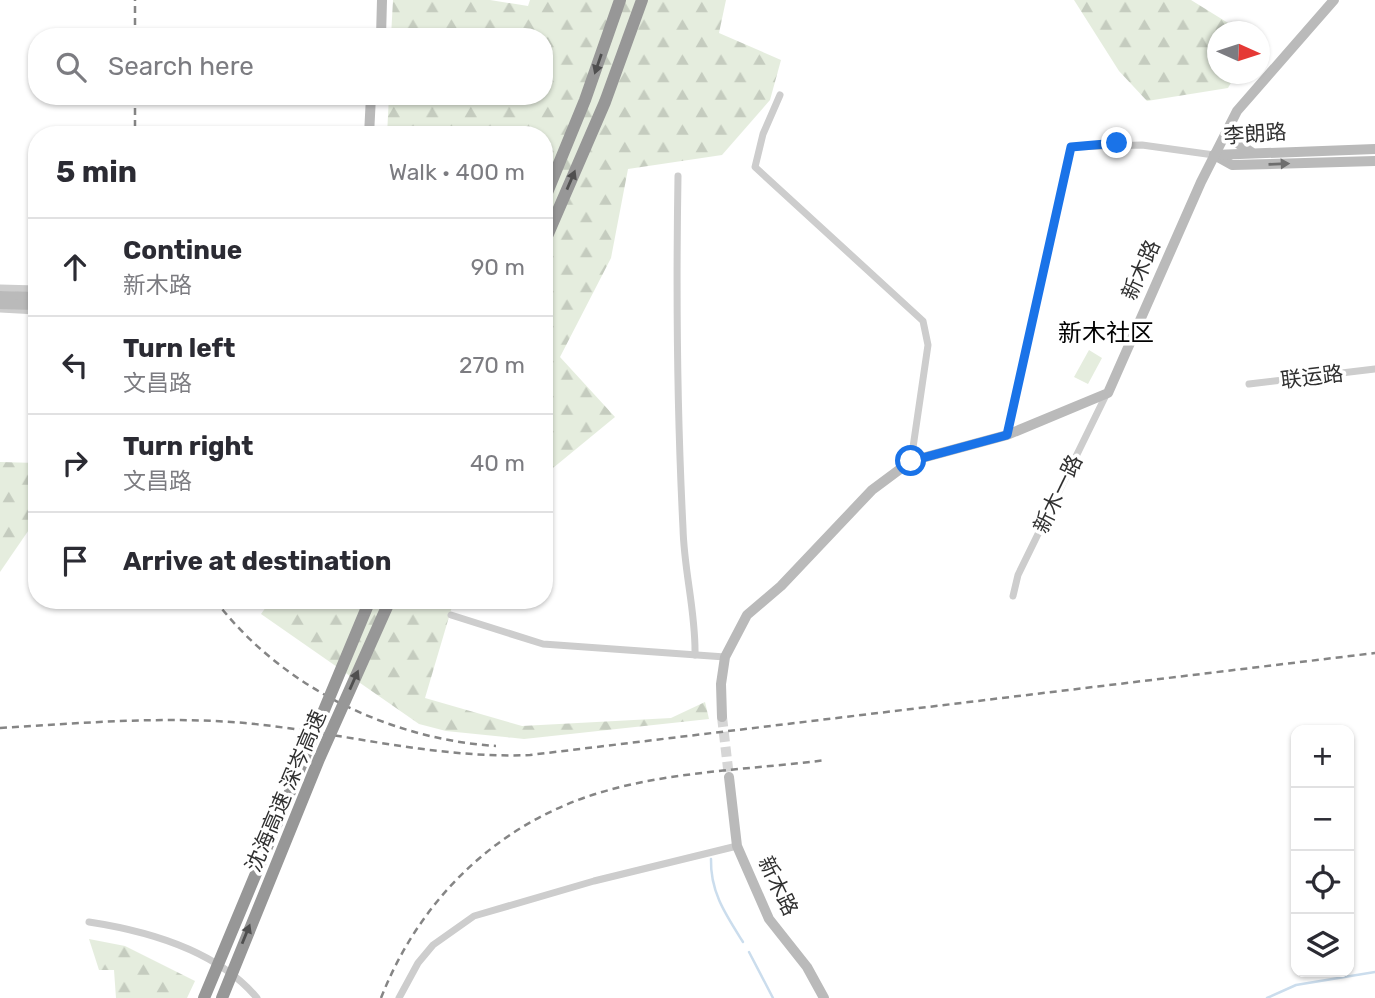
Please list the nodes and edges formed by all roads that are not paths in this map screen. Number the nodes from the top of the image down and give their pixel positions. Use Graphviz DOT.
graph roads {
  1 [pos="376,0"];
  2 [pos="382,0"];
  3 [pos="620,0"];
  4 [pos="642,0"];
  5 [pos="1334,0"];
  6 [pos="375,28"];
  7 [pos="381,28"];
  8 [pos="780,95"];
  9 [pos="371,105"];
  10 [pos="376,105"];
  11 [pos="1231,122"];
  12 [pos="369,126"];
  13 [pos="375,126"];
  14 [pos="1375,149"];
  15 [pos="1251,152"];
  16 [pos="1214,155"];
  17 [pos="1375,161"];
  18 [pos="678,176"];
  19 [pos="553,178"];
  20 [pos="553,222"];
  21 [pos="0,288"];
  22 [pos="28,289"];
  23 [pos="0,296"];
  24 [pos="28,297"];
  25 [pos="28,305"];
  26 [pos="0,307"];
  27 [pos="28,310"];
  28 [pos="1375,369"];
  29 [pos="1249,384"];
  30 [pos="1108,393"];
  31 [pos="1007,435"];
  32 [pos="911,461"];
  33 [pos="1013,596"];
  34 [pos="366,609"];
  35 [pos="386,609"];
  36 [pos="451,615"];
  37 [pos="695,655"];
  38 [pos="725,657"];
  39 [pos="722,717"];
  40 [pos="729,777"];
  41 [pos="737,846"];
  42 [pos="89,922"];
  43 [pos="204,998"];
  44 [pos="222,998"];
  45 [pos="257,998"];
  46 [pos="399,998"];
  47 [pos="824,998"];
  1 -- 6 [label="street"];
  2 -- 7 [label="street"];
  3 -- 19 [label="highway, one-way"];
  20 -- 4 [label="highway, one-way"];
  5 -- 11 [label="street, 新木路"];
  8 -- 32 [label="street"];
  9 -- 12 [label="street"];
  10 -- 13 [label="street"];
  11 -- 15 [label="street"];
  11 -- 16 [label="street, 新木路"];
  14 -- 15 [label="street, 李朗路"];
  15 -- 16 [label="street, 李朗路"];
  16 -- 17 [label="street, 李朗路, one-way"];
  16 -- 30 [label="street, 新木路"];
  16 -- 31 [label="street"];
  18 -- 37 [label="street"];
  21 -- 22 [label="street"];
  23 -- 24 [label="street"];
  25 -- 26 [label="street"];
  26 -- 27 [label="street"];
  28 -- 29 [label="street, 联运路"];
  30 -- 31 [label="street"];
  30 -- 33 [label="street, 新木一路"];
  31 -- 32 [label="street"];
  32 -- 38 [label="street"];
  34 -- 43 [label="highway, 沈海高速 深岑高速, bridge"];
  44 -- 35 [label="highway, 沈海高速 深岑高速, one-way, bridge"];
  36 -- 37 [label="street"];
  37 -- 38 [label="street"];
  38 -- 39 [label="street"];
  40 -- 41 [label="street, 新木路"];
  41 -- 46 [label="street"];
  41 -- 47 [label="street, 新木路"];
  42 -- 45 [label="street"];
}
